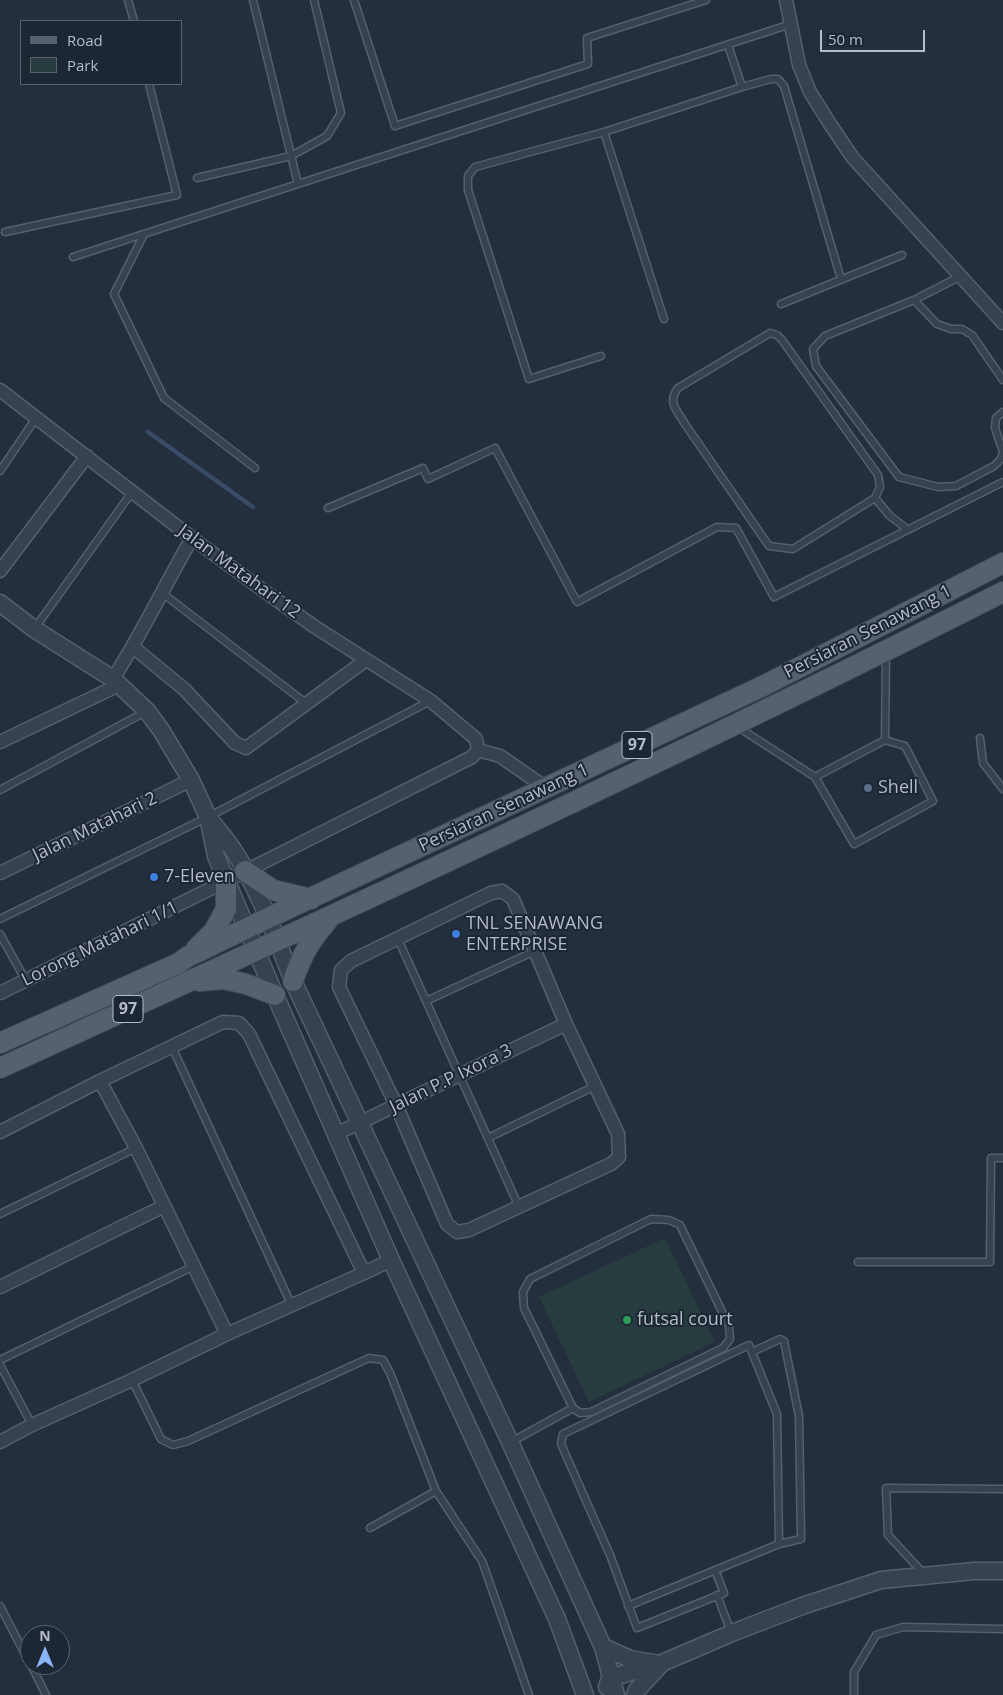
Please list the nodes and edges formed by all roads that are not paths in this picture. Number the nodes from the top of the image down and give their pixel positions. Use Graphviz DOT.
graph roads {
  1 [pos="128,0"];
  2 [pos="253,0"];
  3 [pos="314,0"];
  4 [pos="354,0"];
  5 [pos="706,0"];
  6 [pos="786,0"];
  7 [pos="134,20"];
  8 [pos="791,24"];
  9 [pos="728,45"];
  10 [pos="149,85"];
  11 [pos="742,87"];
  12 [pos="604,132"];
  13 [pos="291,156"];
  14 [pos="197,178"];
  15 [pos="298,184"];
  16 [pos="5,232"];
  17 [pos="144,234"];
  18 [pos="902,255"];
  19 [pos="73,257"];
  20 [pos="961,276"];
  21 [pos="841,278"];
  22 [pos="914,300"];
  23 [pos="781,304"];
  24 [pos="664,319"];
  25 [pos="1003,323"];
  26 [pos="601,356"];
  27 [pos="1003,380"];
  28 [pos="0,390"];
  29 [pos="1003,412"];
  30 [pos="36,418"];
  31 [pos="1003,452"];
  32 [pos="86,456"];
  33 [pos="256,468"];
  34 [pos="0,470"];
  35 [pos="1003,482"];
  36 [pos="132,492"];
  37 [pos="875,498"];
  38 [pos="328,508"];
  39 [pos="907,529"];
  40 [pos="192,538"];
  41 [pos="1003,563"];
  42 [pos="0,571"];
  43 [pos="161,592"];
  44 [pos="1003,592"];
  45 [pos="0,604"];
  46 [pos="34,629"];
  47 [pos="133,647"];
  48 [pos="886,651"];
  49 [pos="366,660"];
  50 [pos="116,682"];
  51 [pos="431,701"];
  52 [pos="307,704"];
  53 [pos="146,711"];
  54 [pos="735,725"];
  55 [pos="980,738"];
  56 [pos="886,740"];
  57 [pos="0,742"];
  58 [pos="478,750"];
  59 [pos="815,777"];
  60 [pos="191,780"];
  61 [pos="546,788"];
  62 [pos="1003,789"];
  63 [pos="0,790"];
  64 [pos="208,817"];
  65 [pos="245,871"];
  66 [pos="0,873"];
  67 [pos="226,881"];
  68 [pos="310,898"];
  69 [pos="332,914"];
  70 [pos="268,918"];
  71 [pos="0,919"];
  72 [pos="248,929"];
  73 [pos="0,934"];
  74 [pos="398,939"];
  75 [pos="277,940"];
  76 [pos="256,950"];
  77 [pos="535,951"];
  78 [pos="187,957"];
  79 [pos="26,981"];
  80 [pos="190,981"];
  81 [pos="293,981"];
  82 [pos="0,993"];
  83 [pos="275,995"];
  84 [pos="426,1001"];
  85 [pos="566,1024"];
  86 [pos="0,1043"];
  87 [pos="172,1047"];
  88 [pos="0,1068"];
  89 [pos="459,1074"];
  90 [pos="100,1081"];
  91 [pos="595,1086"];
  92 [pos="396,1105"];
  93 [pos="359,1123"];
  94 [pos="0,1132"];
  95 [pos="336,1134"];
  96 [pos="488,1138"];
  97 [pos="136,1148"];
  98 [pos="1003,1158"];
  99 [pos="164,1206"];
  100 [pos="519,1207"];
  101 [pos="0,1214"];
  102 [pos="391,1260"];
  103 [pos="858,1262"];
  104 [pos="194,1266"];
  105 [pos="364,1273"];
  106 [pos="0,1287"];
  107 [pos="292,1306"];
  108 [pos="227,1334"];
  109 [pos="752,1352"];
  110 [pos="0,1360"];
  111 [pos="0,1365"];
  112 [pos="132,1380"];
  113 [pos="573,1408"];
  114 [pos="32,1425"];
  115 [pos="0,1442"];
  116 [pos="510,1442"];
  117 [pos="1003,1489"];
  118 [pos="436,1491"];
  119 [pos="370,1528"];
  120 [pos="779,1544"];
  121 [pos="715,1570"];
  122 [pos="1003,1571"];
  123 [pos="925,1575"];
  124 [pos="718,1595"];
  125 [pos="0,1606"];
  126 [pos="628,1606"];
  127 [pos="1003,1629"];
  128 [pos="732,1633"];
  129 [pos="20,1645"];
  130 [pos="603,1647"];
  131 [pos="662,1663"];
  132 [pos="36,1675"];
  133 [pos="610,1678"];
  134 [pos="46,1695"];
  135 [pos="529,1695"];
  136 [pos="585,1695"];
  137 [pos="605,1695"];
  138 [pos="616,1695"];
  139 [pos="635,1695"];
  140 [pos="854,1695"];
  1 -- 7 [label="lane"];
  2 -- 13 [label="lane"];
  3 -- 13 [label="lane"];
  4 -- 5 [label="lane"];
  6 -- 8 [label="street"];
  8 -- 9 [label="lane"];
  8 -- 20 [label="street"];
  9 -- 11 [label="lane"];
  9 -- 15 [label="lane"];
  10 -- 16 [label="lane"];
  11 -- 12 [label="lane"];
  11 -- 21 [label="lane"];
  12 -- 24 [label="lane"];
  12 -- 26 [label="lane"];
  13 -- 14 [label="lane"];
  13 -- 15 [label="lane"];
  15 -- 17 [label="lane"];
  17 -- 19 [label="lane"];
  17 -- 33 [label="lane"];
  18 -- 21 [label="lane"];
  20 -- 22 [label="lane"];
  20 -- 25 [label="street"];
  21 -- 23 [label="lane"];
  22 -- 27 [label="lane"];
  22 -- 31 [label="lane"];
  28 -- 30 [label="street, Jalan Matahari 12"];
  29 -- 31 [label="lane"];
  30 -- 32 [label="street, Jalan Matahari 12"];
  30 -- 34 [label="lane"];
  32 -- 36 [label="street, Jalan Matahari 12"];
  32 -- 42 [label="street"];
  35 -- 39 [label="lane"];
  36 -- 40 [label="street, Jalan Matahari 12"];
  36 -- 46 [label="lane"];
  37 -- 37 [label="lane"];
  37 -- 39 [label="lane"];
  38 -- 39 [label="lane"];
  40 -- 43 [label="street"];
  40 -- 49 [label="street, Jalan Matahari 12"];
  41 -- 61 [label="main road, Persiaran Senawang 1 / 97"];
  43 -- 47 [label="street"];
  43 -- 52 [label="lane"];
  44 -- 48 [label="main road, Persiaran Senawang 1 / 97"];
  45 -- 46 [label="street"];
  46 -- 50 [label="street"];
  47 -- 50 [label="street"];
  47 -- 52 [label="street"];
  48 -- 54 [label="main road, Persiaran Senawang 1 / 97"];
  48 -- 56 [label="lane"];
  49 -- 51 [label="street, Jalan Matahari 12"];
  49 -- 52 [label="street"];
  50 -- 53 [label="street"];
  50 -- 57 [label="street"];
  51 -- 58 [label="street, Jalan Matahari 12"];
  51 -- 64 [label="lane"];
  53 -- 60 [label="street"];
  53 -- 63 [label="lane"];
  54 -- 59 [label="lane"];
  54 -- 69 [label="main road, Persiaran Senawang 1 / 97"];
  55 -- 62 [label="lane"];
  56 -- 59 [label="lane"];
  56 -- 59 [label="lane"];
  58 -- 61 [label="street"];
  58 -- 65 [label="street, Lorong Matahari 1/1"];
  60 -- 64 [label="street"];
  60 -- 66 [label="street, Jalan Matahari 2"];
  61 -- 68 [label="main road, Persiaran Senawang 1 / 97"];
  64 -- 65 [label="street"];
  64 -- 67 [label="street"];
  64 -- 71 [label="lane"];
  65 -- 67 [label="street, Lorong Matahari 1/1"];
  65 -- 68 [label="main road"];
  65 -- 70 [label="street"];
  67 -- 72 [label="street"];
  67 -- 78 [label="main road"];
  67 -- 79 [label="street, Lorong Matahari 1/1"];
  68 -- 70 [label="main road, Persiaran Senawang 1 / 97"];
  69 -- 75 [label="main road, Persiaran Senawang 1 / 97"];
  69 -- 81 [label="main road"];
  70 -- 72 [label="main road, Persiaran Senawang 1 / 97"];
  70 -- 75 [label="street"];
  72 -- 76 [label="street"];
  72 -- 78 [label="main road, Persiaran Senawang 1 / 97"];
  73 -- 79 [label="lane"];
  74 -- 77 [label="street"];
  74 -- 84 [label="lane"];
  74 -- 92 [label="street"];
  75 -- 76 [label="main road, Persiaran Senawang 1 / 97"];
  75 -- 81 [label="street"];
  76 -- 80 [label="main road, Persiaran Senawang 1 / 97"];
  76 -- 83 [label="street"];
  77 -- 84 [label="lane"];
  77 -- 85 [label="street"];
  78 -- 86 [label="main road, Persiaran Senawang 1 / 97"];
  79 -- 82 [label="street, Lorong Matahari 1/1"];
  80 -- 83 [label="main road"];
  80 -- 88 [label="main road, Persiaran Senawang 1 / 97"];
  81 -- 93 [label="street"];
  83 -- 95 [label="street"];
  84 -- 89 [label="lane"];
  85 -- 89 [label="street, Jalan P.P Ixora 3"];
  85 -- 91 [label="street"];
  87 -- 90 [label="street"];
  87 -- 105 [label="street"];
  87 -- 107 [label="lane"];
  89 -- 92 [label="street, Jalan P.P Ixora 3"];
  89 -- 96 [label="lane"];
  90 -- 94 [label="street"];
  90 -- 97 [label="street"];
  91 -- 96 [label="lane"];
  91 -- 100 [label="street"];
  92 -- 93 [label="street, Jalan P.P Ixora 3"];
  92 -- 100 [label="street"];
  93 -- 95 [label="street, Jalan P.P Ixora 3"];
  93 -- 116 [label="street"];
  95 -- 102 [label="street"];
  96 -- 100 [label="lane"];
  97 -- 99 [label="street"];
  97 -- 101 [label="lane"];
  98 -- 103 [label="lane"];
  99 -- 104 [label="street"];
  99 -- 106 [label="street"];
  102 -- 105 [label="street"];
  102 -- 136 [label="street"];
  104 -- 108 [label="street"];
  104 -- 110 [label="lane"];
  105 -- 107 [label="street"];
  107 -- 108 [label="street"];
  108 -- 112 [label="street"];
  109 -- 120 [label="lane"];
  109 -- 120 [label="lane"];
  109 -- 126 [label="lane"];
  111 -- 114 [label="lane"];
  112 -- 114 [label="street"];
  112 -- 118 [label="lane"];
  113 -- 113 [label="lane"];
  113 -- 116 [label="lane"];
  114 -- 115 [label="street"];
  116 -- 130 [label="street"];
  117 -- 123 [label="lane"];
  118 -- 119 [label="lane"];
  118 -- 135 [label="lane"];
  120 -- 121 [label="lane"];
  121 -- 124 [label="lane"];
  121 -- 126 [label="lane"];
  122 -- 123 [label="street"];
  123 -- 128 [label="street"];
  124 -- 126 [label="lane"];
  124 -- 128 [label="lane"];
  125 -- 129 [label="lane"];
  127 -- 140 [label="lane"];
  128 -- 131 [label="street"];
  130 -- 131 [label="street"];
  130 -- 133 [label="street"];
  131 -- 133 [label="street"];
  131 -- 139 [label="street"];
  132 -- 134 [label="lane"];
  133 -- 137 [label="street"];
  133 -- 138 [label="street"];
}
